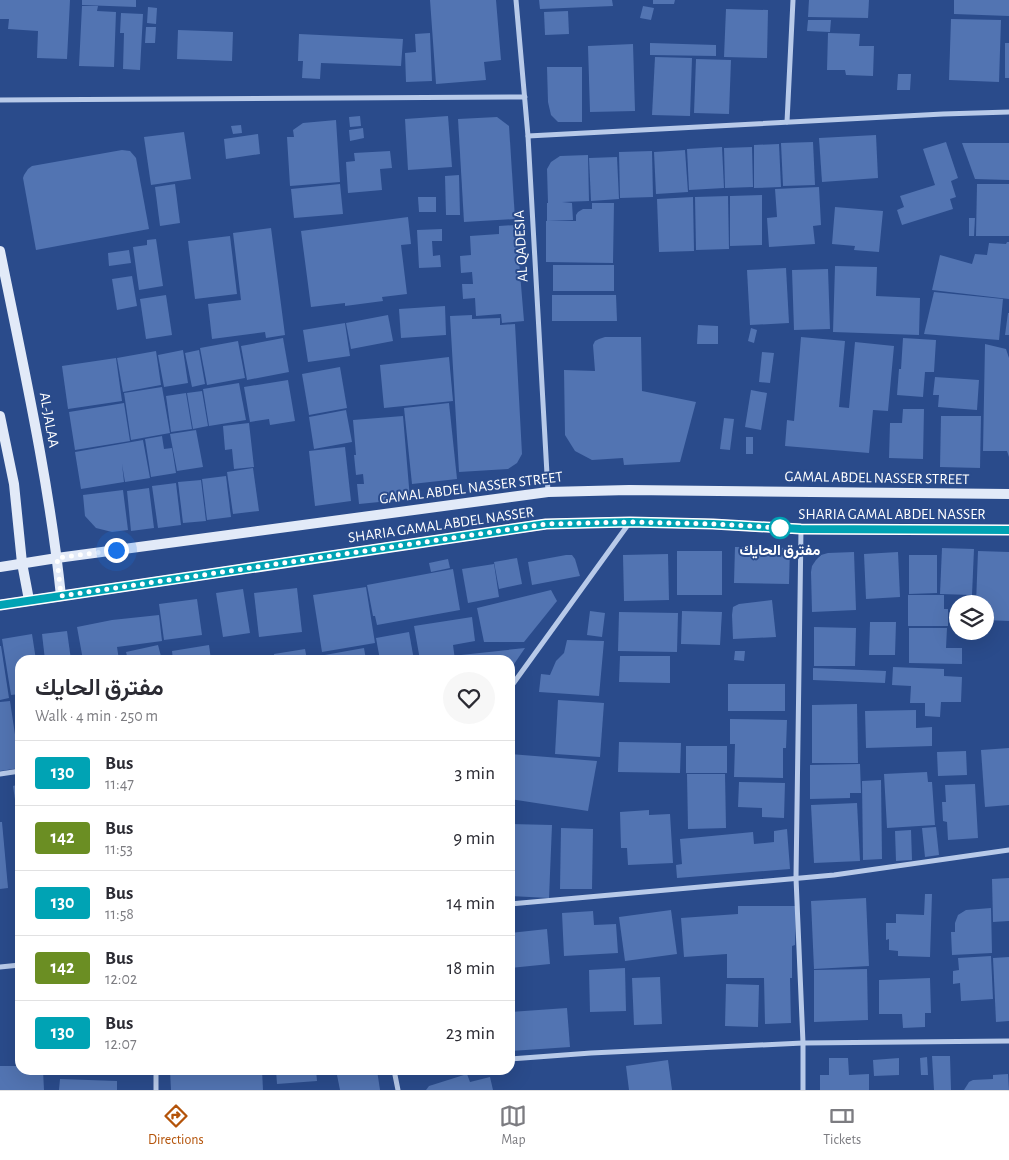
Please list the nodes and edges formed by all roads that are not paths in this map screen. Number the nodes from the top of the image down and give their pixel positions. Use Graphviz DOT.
graph roads {
  1 [pos="516,0"];
  2 [pos="793,0"];
  3 [pos="525,97"];
  4 [pos="0,100"];
  5 [pos="1009,112"];
  6 [pos="787,122"];
  7 [pos="528,136"];
  8 [pos="0,251"];
  9 [pos="0,416"];
  10 [pos="548,492"];
  11 [pos="1009,494"];
  12 [pos="630,522"];
  13 [pos="801,529"];
  14 [pos="1009,530"];
  15 [pos="57,558"];
  16 [pos="22,563"];
  17 [pos="0,567"];
  18 [pos="61,596"];
  19 [pos="29,600"];
  20 [pos="0,605"];
  21 [pos="515,681"];
  22 [pos="15,772"];
  23 [pos="0,774"];
  24 [pos="1009,850"];
  25 [pos="796,878"];
  26 [pos="515,904"];
  27 [pos="15,966"];
  28 [pos="0,967"];
  29 [pos="1009,1041"];
  30 [pos="803,1043"];
  31 [pos="515,1059"];
  32 [pos="156,1075"];
  33 [pos="395,1075"];
  34 [pos="156,1090"];
  35 [pos="398,1090"];
  36 [pos="802,1090"];
  1 -- 3 [label="street, AL QADESIA"];
  2 -- 6 [label="street"];
  3 -- 4 [label="street"];
  3 -- 7 [label="street, AL QADESIA"];
  5 -- 6 [label="street"];
  6 -- 7 [label="street"];
  7 -- 10 [label="street, AL QADESIA"];
  8 -- 15 [label="main road, AL-JALAA"];
  9 -- 16 [label="main road"];
  10 -- 11 [label="main road, GAMAL ABDEL NASSER STREET"];
  10 -- 15 [label="main road, GAMAL ABDEL NASSER STREET"];
  12 -- 13 [label="main road, SHARIA GAMAL ABDEL NASSER"];
  12 -- 18 [label="main road, SHARIA GAMAL ABDEL NASSER"];
  12 -- 21 [label="street"];
  13 -- 14 [label="main road, SHARIA GAMAL ABDEL NASSER"];
  13 -- 25 [label="street"];
  15 -- 16 [label="main road, GAMAL ABDEL NASSER STREET"];
  15 -- 18 [label="main road, AL-JALAA"];
  16 -- 17 [label="main road, GAMAL ABDEL NASSER STREET"];
  16 -- 19 [label="main road"];
  18 -- 19 [label="main road, SHARIA GAMAL ABDEL NASSER"];
  19 -- 20 [label="main road, SHARIA GAMAL ABDEL NASSER"];
  22 -- 23 [label="street"];
  24 -- 25 [label="street"];
  25 -- 26 [label="street"];
  25 -- 30 [label="street"];
  27 -- 28 [label="street"];
  29 -- 30 [label="street"];
  30 -- 31 [label="street"];
  30 -- 36 [label="street"];
  32 -- 34 [label="street"];
  33 -- 35 [label="street"];
}
